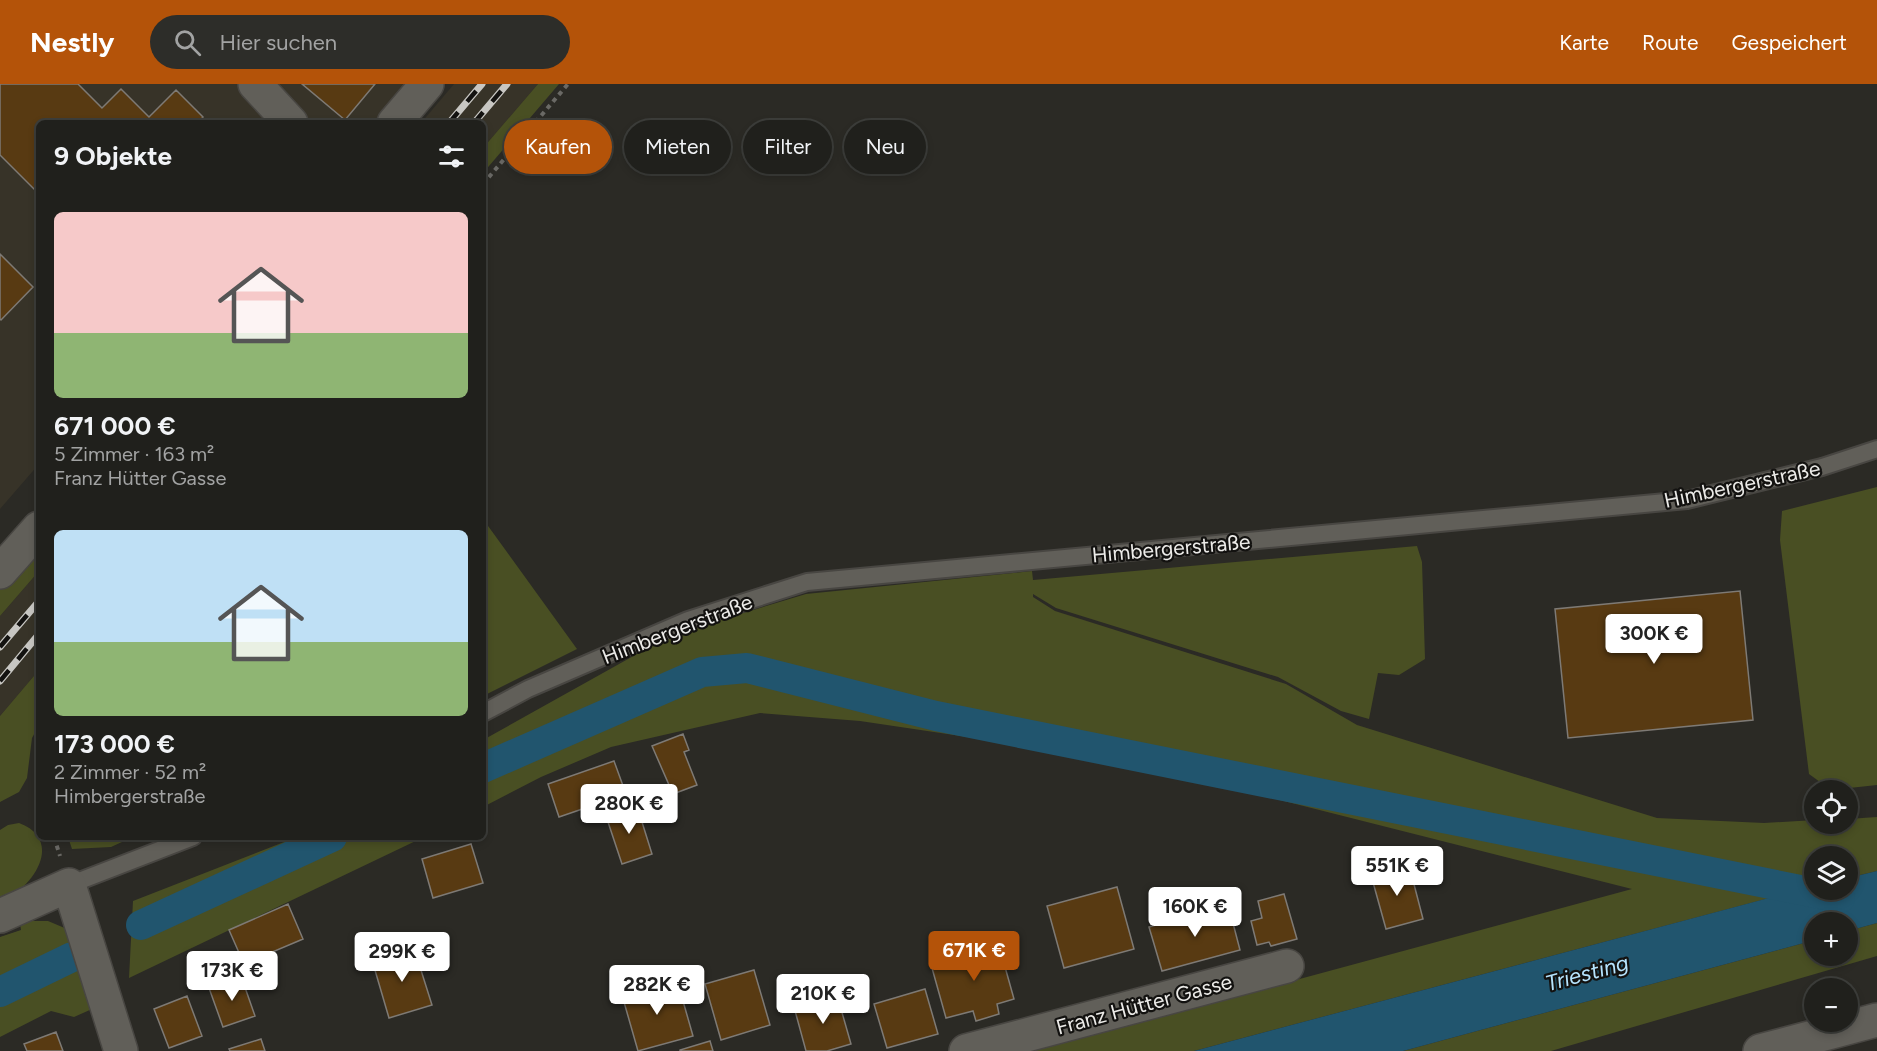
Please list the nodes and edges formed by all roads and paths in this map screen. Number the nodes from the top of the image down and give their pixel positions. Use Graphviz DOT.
graph roads {
  1 [pos="255,84"];
  2 [pos="427,84"];
  3 [pos="568,84"];
  4 [pos="288,120"];
  5 [pos="397,120"];
  6 [pos="486,180"];
  7 [pos="1877,449"];
  8 [pos="36,531"];
  9 [pos="0,572"];
  10 [pos="486,711"];
  11 [pos="185,840"];
  12 [pos="69,885"];
  13 [pos="0,916"];
  14 [pos="1287,966"];
  15 [pos="1877,1020"];
  16 [pos="121,1051"];
  17 [pos="966,1051"];
  18 [pos="1760,1051"];
  1 -- 4 [label="street"];
  2 -- 5 [label="street"];
  3 -- 6 [label="path"];
  7 -- 10 [label="lane, Himbergerstraße"];
  8 -- 9 [label="street"];
  11 -- 12 [label="lane"];
  12 -- 13 [label="street"];
  12 -- 16 [label="street"];
  14 -- 17 [label="street, Franz Hütter Gasse"];
  15 -- 18 [label="street"];
}
